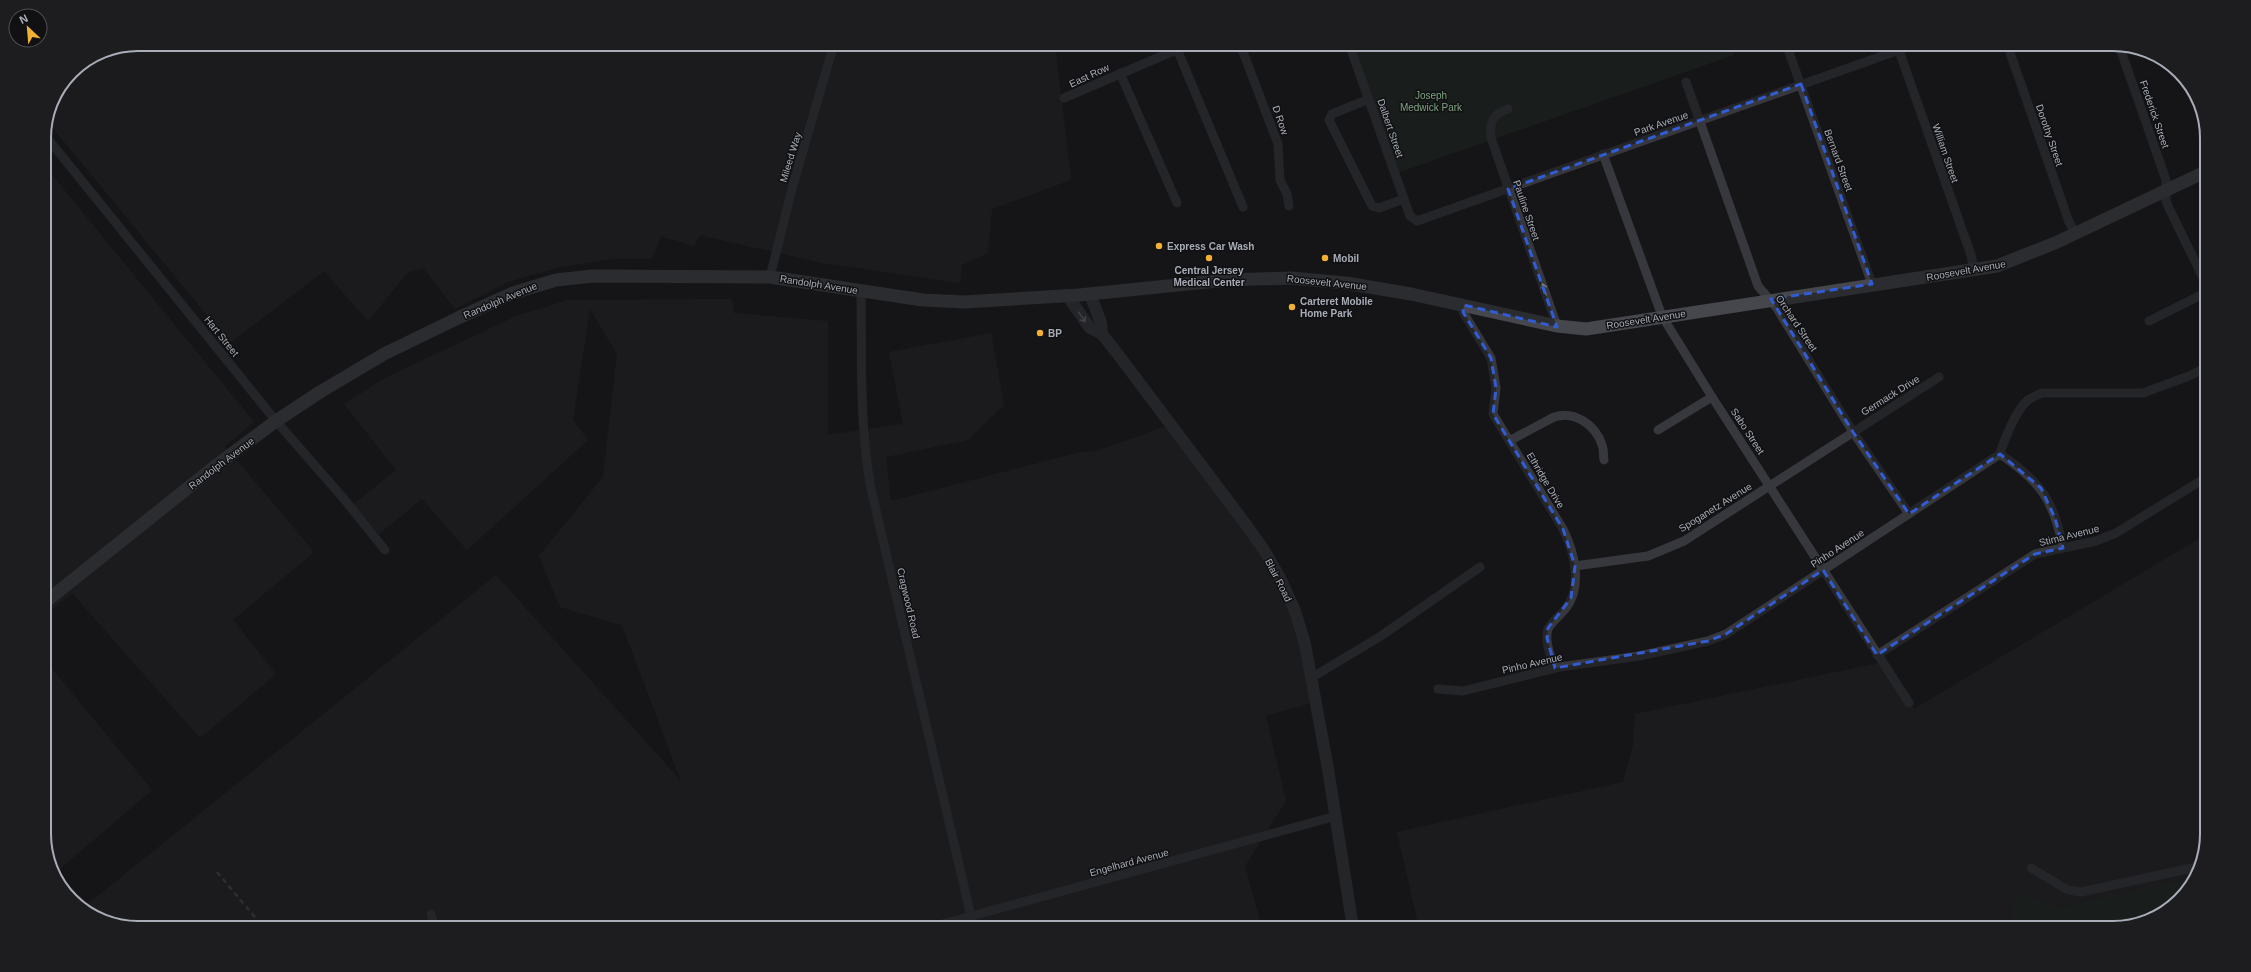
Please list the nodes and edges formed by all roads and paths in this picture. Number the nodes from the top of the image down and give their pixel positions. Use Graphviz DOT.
graph roads {
  1 [pos="832,51"];
  2 [pos="1172,51"];
  3 [pos="1178,51"];
  4 [pos="1243,51"];
  5 [pos="1352,51"];
  6 [pos="1789,51"];
  7 [pos="1887,51"];
  8 [pos="1898,51"];
  9 [pos="2009,51"];
  10 [pos="2121,51"];
  11 [pos="1120,72"];
  12 [pos="1686,82"];
  13 [pos="1801,84"];
  14 [pos="1064,98"];
  15 [pos="1369,99"];
  16 [pos="1508,109"];
  17 [pos="1700,121"];
  18 [pos="51,143"];
  19 [pos="1603,154"];
  20 [pos="2200,174"];
  21 [pos="1508,189"];
  22 [pos="2167,190"];
  23 [pos="1404,199"];
  24 [pos="1177,203"];
  25 [pos="1289,206"];
  26 [pos="1243,207"];
  27 [pos="1412,219"];
  28 [pos="2075,233"];
  29 [pos="1974,270"];
  30 [pos="2200,272"];
  31 [pos="770,276"];
  32 [pos="1872,284"];
  33 [pos="862,291"];
  34 [pos="1090,294"];
  35 [pos="2200,295"];
  36 [pos="1067,296"];
  37 [pos="1769,299"];
  38 [pos="1464,305"];
  39 [pos="1662,316"];
  40 [pos="2149,320"];
  41 [pos="1556,326"];
  42 [pos="1102,334"];
  43 [pos="2200,371"];
  44 [pos="1939,377"];
  45 [pos="1712,397"];
  46 [pos="276,421"];
  47 [pos="1658,430"];
  48 [pos="1853,432"];
  49 [pos="1509,441"];
  50 [pos="2000,454"];
  51 [pos="1604,460"];
  52 [pos="2200,481"];
  53 [pos="1770,485"];
  54 [pos="1909,514"];
  55 [pos="2063,548"];
  56 [pos="385,550"];
  57 [pos="1575,566"];
  58 [pos="1480,567"];
  59 [pos="1824,570"];
  60 [pos="51,593"];
  61 [pos="1878,654"];
  62 [pos="1555,668"];
  63 [pos="1311,678"];
  64 [pos="1438,688"];
  65 [pos="1909,703"];
  66 [pos="1336,816"];
  67 [pos="2031,868"];
  68 [pos="2193,868"];
  69 [pos="431,914"];
  70 [pos="971,916"];
  71 [pos="433,921"];
  72 [pos="953,921"];
  73 [pos="1352,921"];
  1 -- 31 [label="street, Mileed Way"];
  2 -- 11 [label="street, East Row"];
  3 -- 26 [label="street"];
  4 -- 25 [label="street, D Row"];
  5 -- 15 [label="street, Dalbert Street"];
  6 -- 13 [label="street, Bernard Street"];
  7 -- 13 [label="street, Park Avenue"];
  8 -- 29 [label="street, William Street"];
  9 -- 28 [label="street, Dorothy Street"];
  10 -- 22 [label="street, Frederick Street"];
  11 -- 14 [label="street, East Row"];
  11 -- 24 [label="street"];
  12 -- 17 [label="street, Orchard Street"];
  13 -- 17 [label="street, Park Avenue"];
  13 -- 32 [label="street, Bernard Street"];
  15 -- 23 [label="street, Dalbert Street"];
  15 -- 23 [label="street"];
  16 -- 21 [label="street, Pauline Street"];
  17 -- 19 [label="street, Park Avenue"];
  17 -- 37 [label="street, Orchard Street"];
  18 -- 46 [label="street, Hart Street"];
  19 -- 21 [label="street, Park Avenue"];
  19 -- 39 [label="street, Sabo Street"];
  20 -- 22 [label="main road, Roosevelt Avenue"];
  21 -- 27 [label="street, Park Avenue"];
  41 -- 21 [label="street, Pauline Street, one-way"];
  22 -- 28 [label="main road, Roosevelt Avenue"];
  22 -- 30 [label="street, Frederick Street"];
  23 -- 27 [label="street, Dalbert Street"];
  28 -- 29 [label="main road, Roosevelt Avenue"];
  29 -- 32 [label="main road, Roosevelt Avenue"];
  31 -- 33 [label="main road, Randolph Avenue"];
  31 -- 46 [label="main road, Randolph Avenue"];
  32 -- 37 [label="main road, Roosevelt Avenue"];
  33 -- 36 [label="main road, Randolph Avenue"];
  33 -- 70 [label="street, Cragwood Road"];
  34 -- 36 [label="main road, Roosevelt Avenue"];
  34 -- 38 [label="main road, Roosevelt Avenue"];
  34 -- 42 [label="street"];
  35 -- 40 [label="street"];
  36 -- 42 [label="street, Blair Road, one-way"];
  37 -- 39 [label="main road, Roosevelt Avenue"];
  37 -- 48 [label="street, Orchard Street"];
  38 -- 41 [label="main road, Roosevelt Avenue"];
  38 -- 49 [label="street, Ethridge Drive"];
  39 -- 41 [label="main road, Roosevelt Avenue"];
  39 -- 45 [label="street, Sabo Street"];
  42 -- 63 [label="street, Blair Road"];
  43 -- 50 [label="street"];
  44 -- 48 [label="street, Germack Drive"];
  45 -- 47 [label="street"];
  45 -- 53 [label="street, Sabo Street"];
  46 -- 56 [label="street, Hart Street"];
  46 -- 60 [label="main road, Randolph Avenue"];
  48 -- 53 [label="street, Spoganetz Avenue"];
  48 -- 54 [label="street, Orchard Street"];
  49 -- 51 [label="street"];
  49 -- 57 [label="street, Ethridge Drive"];
  50 -- 54 [label="street, Pinho Avenue"];
  50 -- 55 [label="street"];
  52 -- 55 [label="street, Stima Avenue"];
  53 -- 57 [label="street, Spoganetz Avenue"];
  53 -- 59 [label="street, Sabo Street"];
  54 -- 59 [label="street, Pinho Avenue"];
  55 -- 61 [label="street, Stima Avenue"];
  57 -- 62 [label="street, Ethridge Drive"];
  58 -- 63 [label="street"];
  59 -- 61 [label="street, Sabo Street"];
  59 -- 62 [label="street, Pinho Avenue"];
  61 -- 65 [label="street, Sabo Street"];
  62 -- 64 [label="street, Pinho Avenue"];
  63 -- 66 [label="street, Blair Road"];
  66 -- 70 [label="street, Engelhard Avenue"];
  66 -- 73 [label="street, Blair Road"];
  67 -- 68 [label="street"];
  69 -- 71 [label="street"];
  70 -- 72 [label="street, Engelhard Avenue"];
}
